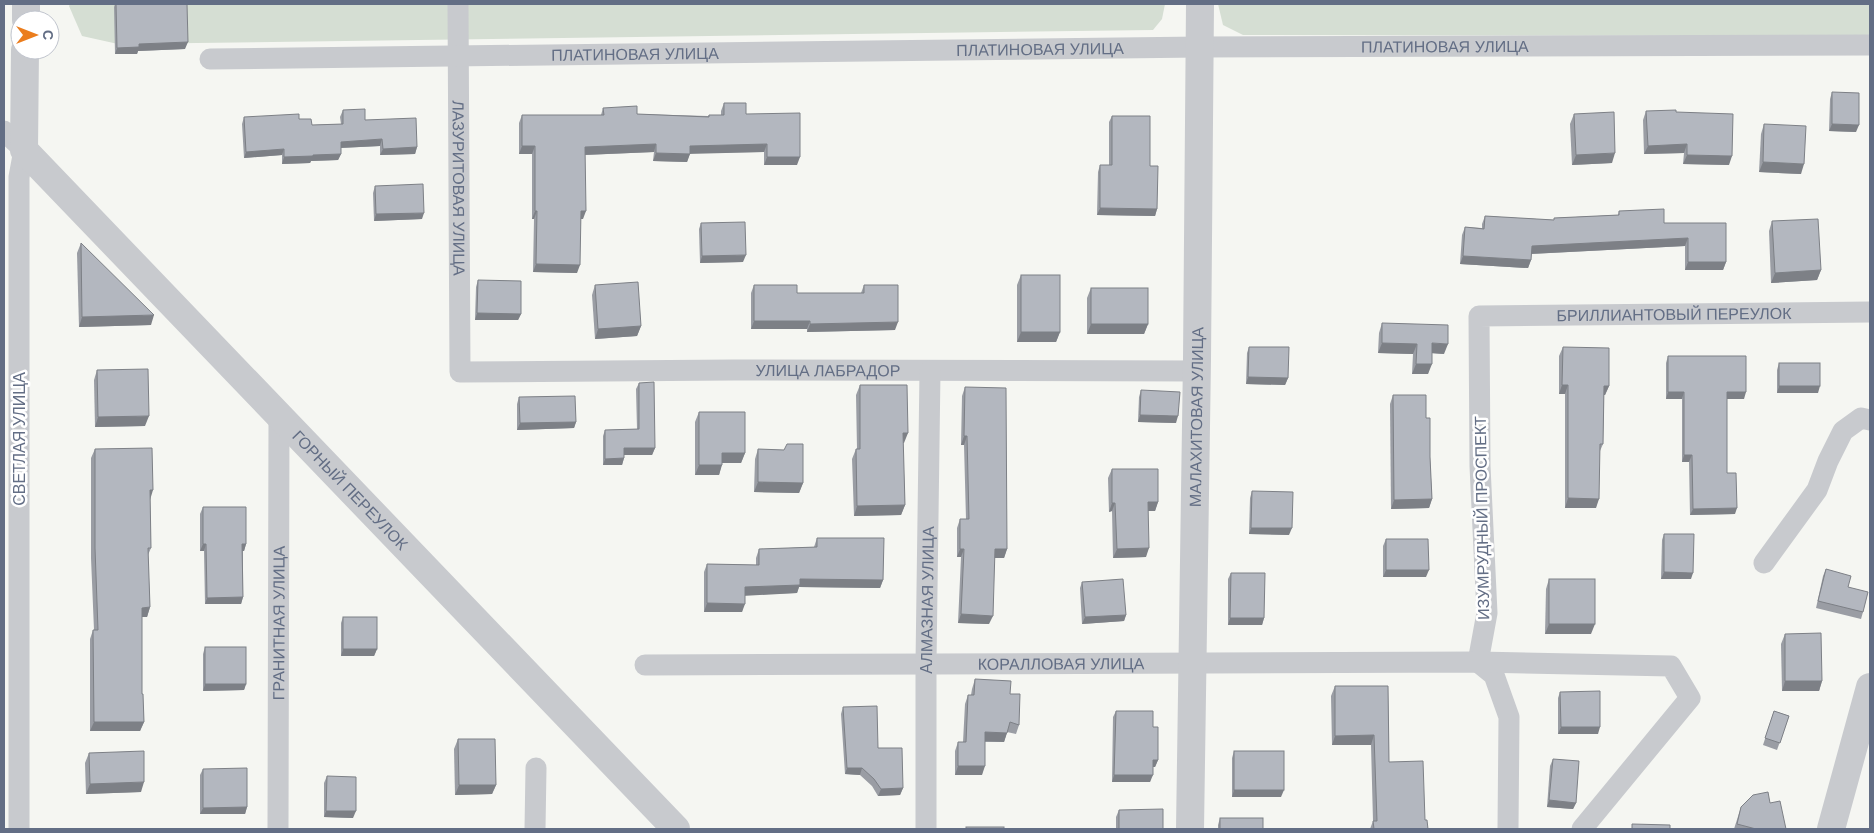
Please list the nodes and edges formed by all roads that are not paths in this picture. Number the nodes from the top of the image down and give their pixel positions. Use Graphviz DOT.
graph roads {
  1 [pos="458,4"];
  2 [pos="1200,4"];
  3 [pos="1870,44"];
  4 [pos="1200,47"];
  5 [pos="458,57"];
  6 [pos="210,59"];
  7 [pos="25,60"];
  8 [pos="4,131"];
  9 [pos="24,150"];
  10 [pos="1870,312"];
  11 [pos="1479,316"];
  12 [pos="1197,371"];
  13 [pos="460,372"];
  14 [pos="930,372"];
  15 [pos="11,384"];
  16 [pos="279,416"];
  17 [pos="1870,420"];
  18 [pos="1764,563"];
  19 [pos="1192,662"];
  20 [pos="1478,662"];
  21 [pos="926,663"];
  22 [pos="645,665"];
  23 [pos="1870,687"];
  24 [pos="536,768"];
  25 [pos="19,829"];
  26 [pos="278,829"];
  27 [pos="535,829"];
  28 [pos="676,829"];
  29 [pos="926,829"];
  30 [pos="1190,829"];
  31 [pos="1508,829"];
  32 [pos="1582,829"];
  33 [pos="1831,829"];
  1 -- 5 [label="street, ЛАЗУРИТОВАЯ УЛИЦА"];
  2 -- 4 [label="street, МАЛАХИТОВАЯ УЛИЦА"];
  3 -- 4 [label="street, ПЛАТИНОВАЯ УЛИЦА"];
  4 -- 5 [label="street, ПЛАТИНОВАЯ УЛИЦА"];
  4 -- 12 [label="street, МАЛАХИТОВАЯ УЛИЦА"];
  5 -- 6 [label="street, ПЛАТИНОВАЯ УЛИЦА"];
  5 -- 13 [label="street, ЛАЗУРИТОВАЯ УЛИЦА"];
  7 -- 9 [label="street, СВЕТЛАЯ УЛИЦА"];
  8 -- 9 [label="street"];
  9 -- 15 [label="street, СВЕТЛАЯ УЛИЦА"];
  9 -- 16 [label="street, ГОРНЫЙ ПЕРЕУЛОК"];
  10 -- 11 [label="street, БРИЛЛИАНТОВЫЙ ПЕРЕУЛОК"];
  11 -- 20 [label="street, ИЗУМРУДНЫЙ ПРОСПЕКТ"];
  12 -- 14 [label="street, УЛИЦА ЛАБРАДОР"];
  12 -- 19 [label="street, МАЛАХИТОВАЯ УЛИЦА"];
  13 -- 14 [label="street, УЛИЦА ЛАБРАДОР"];
  14 -- 21 [label="street, АЛМАЗНАЯ УЛИЦА"];
  15 -- 25 [label="street, СВЕТЛАЯ УЛИЦА"];
  16 -- 26 [label="street, ГРАНИТНАЯ УЛИЦА"];
  16 -- 28 [label="street, ГОРНЫЙ ПЕРЕУЛОК"];
  17 -- 18 [label="street"];
  19 -- 20 [label="street, КОРАЛЛОВАЯ УЛИЦА"];
  19 -- 21 [label="street, КОРАЛЛОВАЯ УЛИЦА"];
  19 -- 30 [label="street, МАЛАХИТОВАЯ УЛИЦА"];
  20 -- 31 [label="street"];
  20 -- 32 [label="street, КОРАЛЛОВАЯ УЛИЦА"];
  21 -- 22 [label="street, КОРАЛЛОВАЯ УЛИЦА"];
  21 -- 29 [label="street, АЛМАЗНАЯ УЛИЦА"];
  23 -- 33 [label="street"];
  24 -- 27 [label="street"];
}
